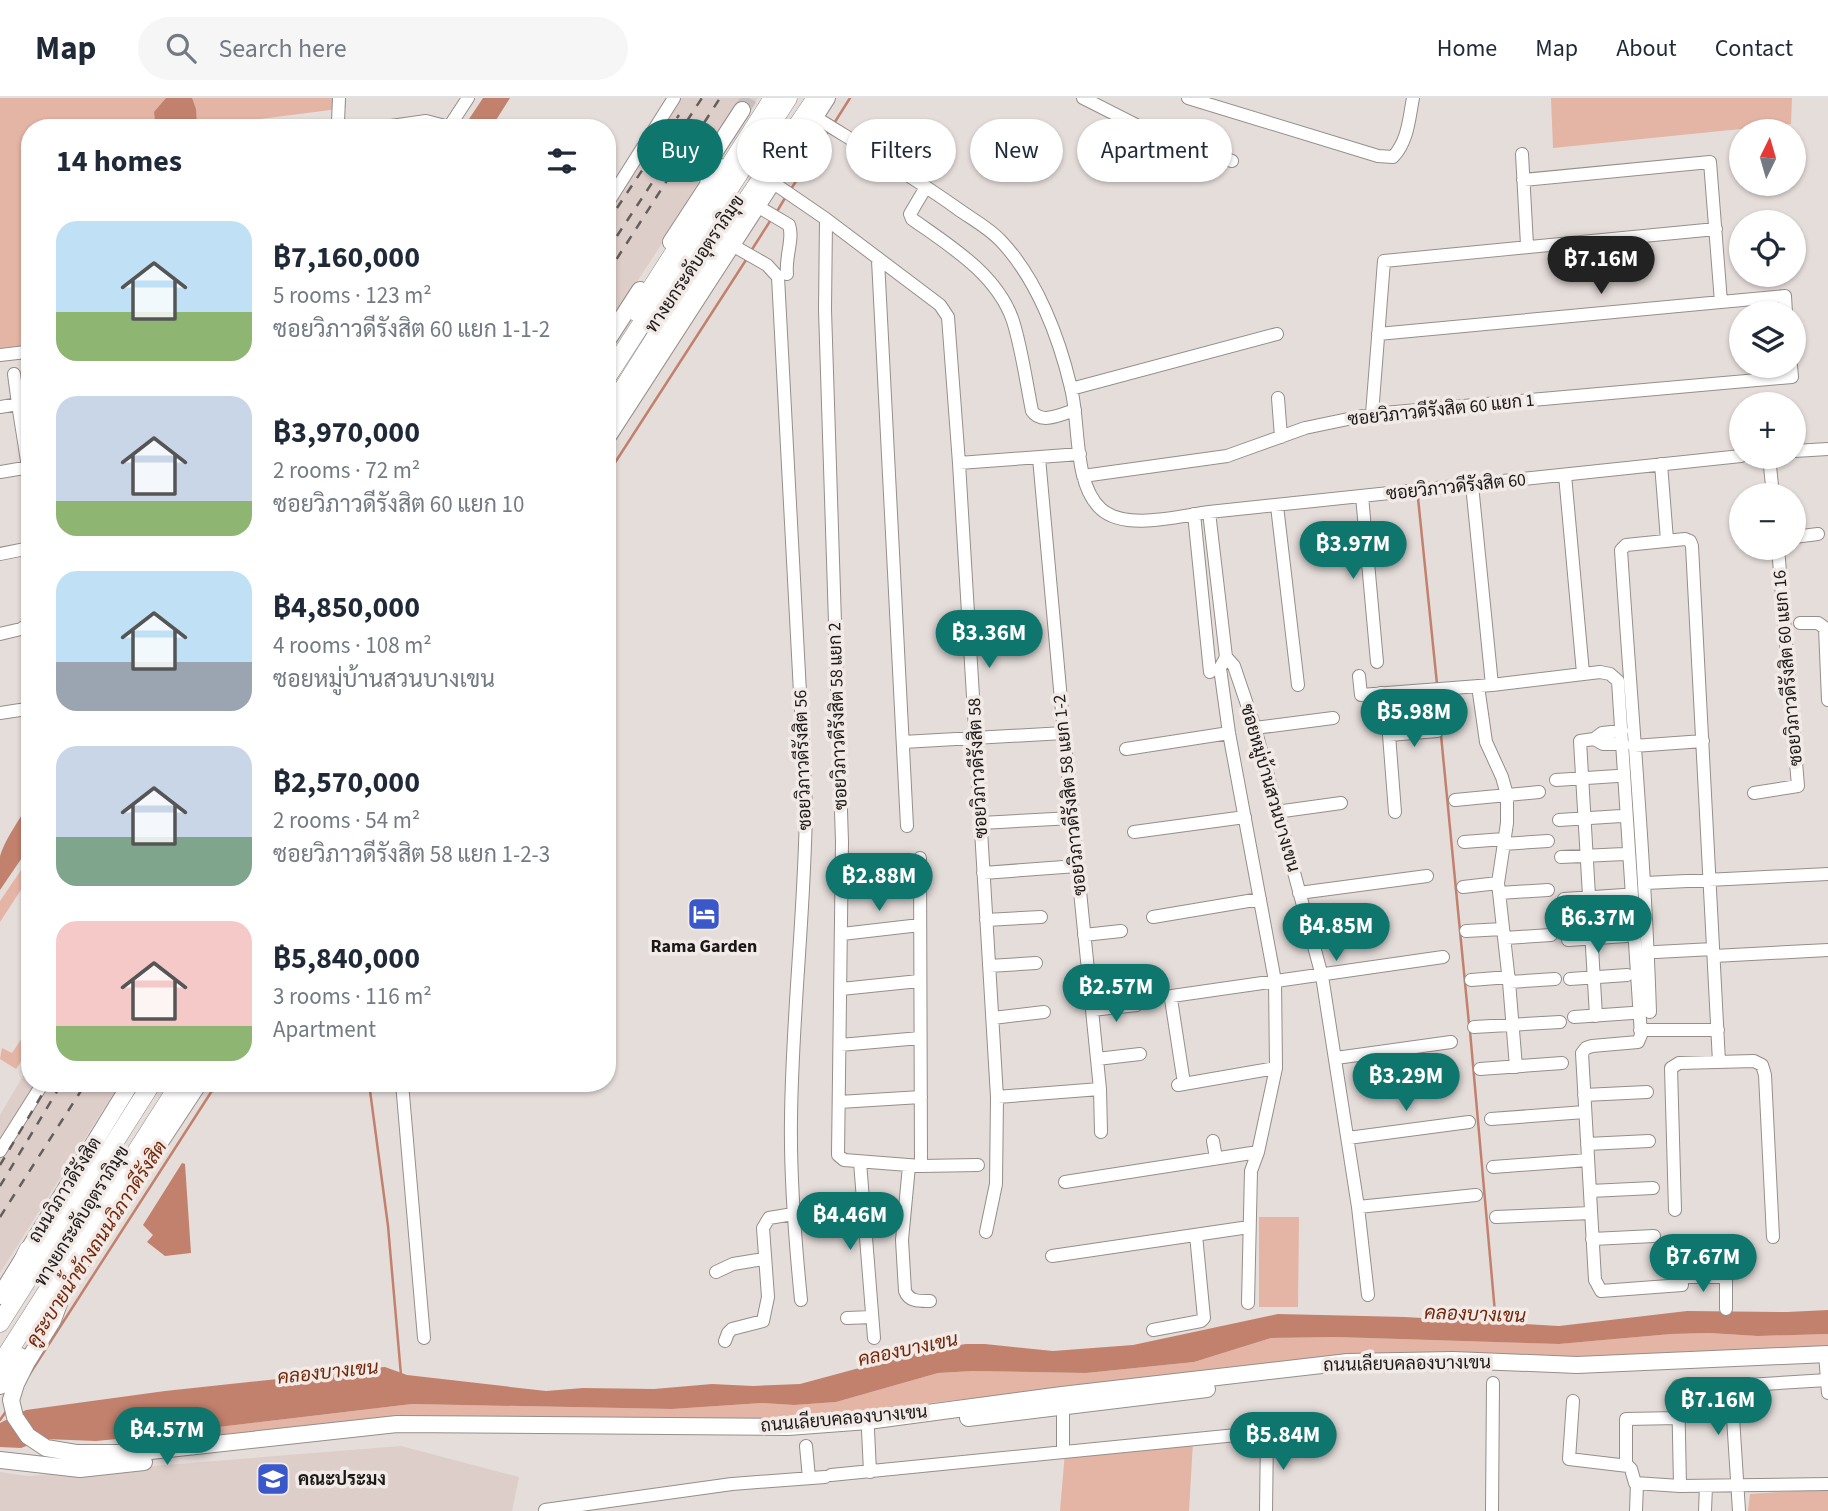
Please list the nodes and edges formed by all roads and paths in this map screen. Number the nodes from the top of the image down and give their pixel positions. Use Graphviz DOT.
graph roads {
  1 [pos="339,98"];
  2 [pos="468,98"];
  3 [pos="674,98"];
  4 [pos="765,98"];
  5 [pos="773,98"];
  6 [pos="789,98"];
  7 [pos="806,98"];
  8 [pos="816,98"];
  9 [pos="827,98"];
  10 [pos="1083,98"];
  11 [pos="1188,98"];
  12 [pos="1413,98"];
  13 [pos="745,104"];
  14 [pos="338,119"];
  15 [pos="454,119"];
  16 [pos="752,119"];
  17 [pos="826,119"];
  18 [pos="1124,119"];
  19 [pos="832,127"];
  20 [pos="737,142"];
  21 [pos="1522,154"];
  22 [pos="1523,180"];
  23 [pos="781,182"];
  24 [pos="707,185"];
  25 [pos="778,186"];
  26 [pos="926,187"];
  27 [pos="616,190"];
  28 [pos="767,212"];
  29 [pos="826,219"];
  30 [pos="1716,229"];
  31 [pos="1527,245"];
  32 [pos="742,251"];
  33 [pos="878,260"];
  34 [pos="787,274"];
  35 [pos="1729,301"];
  36 [pos="1732,301"];
  37 [pos="1785,301"];
  38 [pos="1721,302"];
  39 [pos="616,327"];
  40 [pos="1277,334"];
  41 [pos="1378,334"];
  42 [pos="616,342"];
  43 [pos="21,353"];
  44 [pos="0,355"];
  45 [pos="616,363"];
  46 [pos="14,374"];
  47 [pos="1781,378"];
  48 [pos="616,382"];
  49 [pos="1072,389"];
  50 [pos="1278,398"];
  51 [pos="616,400"];
  52 [pos="18,404"];
  53 [pos="0,407"];
  54 [pos="1075,410"];
  55 [pos="1372,414"];
  56 [pos="21,421"];
  57 [pos="616,426"];
  58 [pos="1281,437"];
  59 [pos="1828,449"];
  60 [pos="1806,450"];
  61 [pos="1080,454"];
  62 [pos="1729,457"];
  63 [pos="1039,458"];
  64 [pos="959,463"];
  65 [pos="1661,464"];
  66 [pos="21,468"];
  67 [pos="0,471"];
  68 [pos="1565,475"];
  69 [pos="1083,476"];
  70 [pos="1472,485"];
  71 [pos="1362,496"];
  72 [pos="1277,506"];
  73 [pos="1209,512"];
  74 [pos="1194,514"];
  75 [pos="1818,534"];
  76 [pos="1806,536"];
  77 [pos="1667,540"];
  78 [pos="21,550"];
  79 [pos="0,554"];
  80 [pos="1780,560"];
  81 [pos="1800,623"];
  82 [pos="21,629"];
  83 [pos="0,634"];
  84 [pos="1226,657"];
  85 [pos="1377,662"];
  86 [pos="1210,672"];
  87 [pos="1583,673"];
  88 [pos="1359,676"];
  89 [pos="1298,685"];
  90 [pos="1492,685"];
  91 [pos="1478,686"];
  92 [pos="1381,693"];
  93 [pos="1828,700"];
  94 [pos="20,710"];
  95 [pos="0,713"];
  96 [pos="1333,719"];
  97 [pos="1255,728"];
  98 [pos="1437,731"];
  99 [pos="1063,733"];
  100 [pos="1229,733"];
  101 [pos="1389,735"];
  102 [pos="976,738"];
  103 [pos="1626,741"];
  104 [pos="1703,741"];
  105 [pos="903,742"];
  106 [pos="1126,749"];
  107 [pos="1617,776"];
  108 [pos="1582,778"];
  109 [pos="1556,780"];
  110 [pos="1539,792"];
  111 [pos="1754,793"];
  112 [pos="1507,795"];
  113 [pos="1455,800"];
  114 [pos="1341,803"];
  115 [pos="1276,812"];
  116 [pos="1395,812"];
  117 [pos="1621,816"];
  118 [pos="1245,817"];
  119 [pos="1073,818"];
  120 [pos="1584,818"];
  121 [pos="1559,820"];
  122 [pos="981,823"];
  123 [pos="907,826"];
  124 [pos="1134,832"];
  125 [pos="1504,841"];
  126 [pos="1548,841"];
  127 [pos="1464,842"];
  128 [pos="1624,854"];
  129 [pos="1586,856"];
  130 [pos="920,858"];
  131 [pos="1560,858"];
  132 [pos="1077,866"];
  133 [pos="983,873"];
  134 [pos="1828,874"];
  135 [pos="842,876"];
  136 [pos="1427,876"];
  137 [pos="920,877"];
  138 [pos="1711,879"];
  139 [pos="1646,883"];
  140 [pos="1463,887"];
  141 [pos="1499,888"];
  142 [pos="1548,890"];
  143 [pos="1299,893"];
  144 [pos="1624,895"];
  145 [pos="1589,897"];
  146 [pos="1260,899"];
  147 [pos="1564,899"];
  148 [pos="1041,916"];
  149 [pos="1153,917"];
  150 [pos="986,920"];
  151 [pos="920,925"];
  152 [pos="1121,931"];
  153 [pos="1466,931"];
  154 [pos="842,934"];
  155 [pos="1504,934"];
  156 [pos="1084,935"];
  157 [pos="1551,935"];
  158 [pos="1626,936"];
  159 [pos="1591,939"];
  160 [pos="1568,940"];
  161 [pos="1828,950"];
  162 [pos="1656,952"];
  163 [pos="1714,952"];
  164 [pos="1443,957"];
  165 [pos="1036,964"];
  166 [pos="989,966"];
  167 [pos="1627,975"];
  168 [pos="1322,976"];
  169 [pos="1594,978"];
  170 [pos="1471,979"];
  171 [pos="1509,979"];
  172 [pos="1555,979"];
  173 [pos="1570,979"];
  174 [pos="919,981"];
  175 [pos="1275,981"];
  176 [pos="841,989"];
  177 [pos="1137,1005"];
  178 [pos="1092,1010"];
  179 [pos="1044,1012"];
  180 [pos="1650,1012"];
  181 [pos="1632,1013"];
  182 [pos="1596,1016"];
  183 [pos="1574,1017"];
  184 [pos="993,1018"];
  185 [pos="1560,1022"];
  186 [pos="1512,1024"];
  187 [pos="1474,1027"];
  188 [pos="1640,1030"];
  189 [pos="1717,1030"];
  190 [pos="920,1038"];
  191 [pos="1451,1042"];
  192 [pos="840,1045"];
  193 [pos="1140,1054"];
  194 [pos="1336,1058"];
  195 [pos="1097,1059"];
  196 [pos="1719,1062"];
  197 [pos="1562,1063"];
  198 [pos="1516,1067"];
  199 [pos="1276,1068"];
  200 [pos="1480,1069"];
  201 [pos="1100,1089"];
  202 [pos="37,1092"];
  203 [pos="125,1092"];
  204 [pos="137,1092"];
  205 [pos="146,1092"];
  206 [pos="160,1092"];
  207 [pos="174,1092"];
  208 [pos="192,1092"];
  209 [pos="403,1092"];
  210 [pos="1647,1092"];
  211 [pos="1584,1096"];
  212 [pos="920,1097"];
  213 [pos="997,1097"];
  214 [pos="839,1102"];
  215 [pos="1584,1112"];
  216 [pos="1491,1119"];
  217 [pos="1469,1122"];
  218 [pos="1101,1132"];
  219 [pos="1348,1138"];
  220 [pos="1213,1141"];
  221 [pos="1649,1141"];
  222 [pos="1587,1144"];
  223 [pos="0,1151"];
  224 [pos="1258,1152"];
  225 [pos="1216,1158"];
  226 [pos="1588,1160"];
  227 [pos="860,1162"];
  228 [pos="978,1165"];
  229 [pos="915,1166"];
  230 [pos="1493,1167"];
  231 [pos="1065,1182"];
  232 [pos="1653,1188"];
  233 [pos="1590,1191"];
  234 [pos="1476,1195"];
  235 [pos="1358,1207"];
  236 [pos="1675,1210"];
  237 [pos="1591,1213"];
  238 [pos="793,1214"];
  239 [pos="1496,1217"];
  240 [pos="1250,1227"];
  241 [pos="986,1232"];
  242 [pos="1196,1235"];
  243 [pos="1654,1236"];
  244 [pos="1773,1237"];
  245 [pos="1592,1239"];
  246 [pos="93,1241"];
  247 [pos="1679,1247"];
  248 [pos="28,1250"];
  249 [pos="1052,1256"];
  250 [pos="764,1259"];
  251 [pos="716,1272"];
  252 [pos="1682,1277"];
  253 [pos="65,1287"];
  254 [pos="1368,1295"];
  255 [pos="0,1296"];
  256 [pos="801,1300"];
  257 [pos="930,1301"];
  258 [pos="1248,1303"];
  259 [pos="1726,1309"];
  260 [pos="0,1310"];
  261 [pos="31,1317"];
  262 [pos="872,1317"];
  263 [pos="848,1318"];
  264 [pos="0,1323"];
  265 [pos="1153,1330"];
  266 [pos="424,1338"];
  267 [pos="874,1338"];
  268 [pos="725,1341"];
  269 [pos="0,1350"];
  270 [pos="0,1365"];
  271 [pos="1827,1368"];
  272 [pos="1493,1383"];
  273 [pos="0,1386"];
  274 [pos="1678,1386"];
  275 [pos="1063,1401"];
  276 [pos="1573,1401"];
  277 [pos="1678,1418"];
  278 [pos="868,1430"];
  279 [pos="806,1446"];
  280 [pos="1063,1452"];
  281 [pos="0,1460"];
  282 [pos="78,1461"];
  283 [pos="1626,1466"];
  284 [pos="870,1472"];
  285 [pos="809,1478"];
  286 [pos="1637,1483"];
  287 [pos="1828,1484"];
  288 [pos="1680,1486"];
  289 [pos="1706,1486"];
  290 [pos="1738,1486"];
  291 [pos="545,1510"];
  292 [pos="1266,1511"];
  293 [pos="1492,1511"];
  294 [pos="1636,1511"];
  295 [pos="1705,1511"];
  296 [pos="1739,1511"];
  1 -- 14 [label="street"];
  2 -- 15 [label="street"];
  3 -- 27 [label="street"];
  4 -- 16 [label="main road"];
  5 -- 42 [label="highway"];
  6 -- 45 [label="highway, ทางยกระดับอุตราภิมุข"];
  7 -- 48 [label="highway, ทางยกระดับอุตราภิมุข"];
  8 -- 51 [label="highway"];
  9 -- 17 [label="main road"];
  10 -- 18 [label="street"];
  11 -- 12 [label="street"];
  13 -- 24 [label="main road"];
  19 -- 26 [label="street, ซอยวิภาวดีรังสิต 60"];
  20 -- 24 [label="main road"];
  21 -- 22 [label="street"];
  22 -- 30 [label="street"];
  22 -- 31 [label="street"];
  23 -- 25 [label="main road"];
  24 -- 39 [label="main road"];
  25 -- 28 [label="main road"];
  25 -- 29 [label="street, ซอยวิภาวดีรังสิต 58"];
  26 -- 49 [label="street, ซอยวิภาวดีรังสิต 60"];
  26 -- 54 [label="street"];
  28 -- 32 [label="main road"];
  28 -- 34 [label="street"];
  29 -- 33 [label="street, ซอยวิภาวดีรังสิต 58"];
  29 -- 135 [label="street, ซอยวิภาวดีรังสิต 58 แยก 2"];
  30 -- 31 [label="street"];
  30 -- 38 [label="street"];
  31 -- 41 [label="street"];
  32 -- 57 [label="main road"];
  32 -- 238 [label="street, ซอยวิภาวดีรังสิต 56"];
  33 -- 64 [label="street, ซอยวิภาวดีรังสิต 58"];
  33 -- 105 [label="street"];
  35 -- 38 [label="street"];
  36 -- 37 [label="street"];
  38 -- 41 [label="street"];
  40 -- 49 [label="street"];
  41 -- 55 [label="street"];
  43 -- 44 [label="street"];
  46 -- 52 [label="street"];
  47 -- 55 [label="street, ซอยวิภาวดีรังสิต 60 แยก 1"];
  49 -- 54 [label="street, ซอยวิภาวดีรังสิต 60"];
  50 -- 58 [label="street"];
  52 -- 53 [label="street"];
  52 -- 56 [label="street"];
  54 -- 61 [label="street, ซอยวิภาวดีรังสิต 60"];
  55 -- 58 [label="street, ซอยวิภาวดีรังสิต 60 แยก 1"];
  58 -- 69 [label="street, ซอยวิภาวดีรังสิต 60 แยก 1"];
  59 -- 60 [label="street"];
  61 -- 63 [label="street"];
  61 -- 69 [label="street, ซอยวิภาวดีรังสิต 60"];
  62 -- 65 [label="street, ซอยวิภาวดีรังสิต 60"];
  63 -- 64 [label="street"];
  63 -- 99 [label="street, ซอยวิภาวดีรังสิต 58 แยก 1-2"];
  64 -- 102 [label="street, ซอยวิภาวดีรังสิต 58"];
  65 -- 68 [label="street, ซอยวิภาวดีรังสิต 60"];
  65 -- 77 [label="street"];
  66 -- 67 [label="street"];
  68 -- 70 [label="street, ซอยวิภาวดีรังสิต 60"];
  68 -- 87 [label="street"];
  69 -- 74 [label="street, ซอยวิภาวดีรังสิต 60"];
  70 -- 71 [label="street, ซอยวิภาวดีรังสิต 60"];
  70 -- 90 [label="street"];
  71 -- 72 [label="street, ซอยวิภาวดีรังสิต 60"];
  71 -- 85 [label="street"];
  72 -- 73 [label="street, ซอยวิภาวดีรังสิต 60"];
  72 -- 89 [label="street"];
  73 -- 74 [label="street, ซอยวิภาวดีรังสิต 60"];
  73 -- 84 [label="street, ซอยหมู่บ้านสวนบางเขน"];
  74 -- 86 [label="street"];
  75 -- 76 [label="street"];
  77 -- 103 [label="street"];
  77 -- 104 [label="street"];
  78 -- 79 [label="street"];
  80 -- 111 [label="street, ซอยวิภาวดีรังสิต 60 แยก 16"];
  81 -- 93 [label="street"];
  82 -- 83 [label="street"];
  84 -- 97 [label="street, ซอยหมู่บ้านสวนบางเขน"];
  84 -- 100 [label="street, ซอยหมู่บ้านสวนบางเขน"];
  87 -- 90 [label="street"];
  87 -- 103 [label="street"];
  88 -- 92 [label="street"];
  90 -- 91 [label="street"];
  91 -- 92 [label="street"];
  91 -- 112 [label="street"];
  92 -- 101 [label="street"];
  94 -- 95 [label="street"];
  96 -- 97 [label="street"];
  97 -- 115 [label="street, ซอยหมู่บ้านสวนบางเขน"];
  98 -- 101 [label="street"];
  99 -- 102 [label="street"];
  99 -- 119 [label="street, ซอยวิภาวดีรังสิต 58 แยก 1-2"];
  100 -- 106 [label="street"];
  100 -- 118 [label="street, ซอยหมู่บ้านสวนบางเขน"];
  101 -- 116 [label="street"];
  102 -- 105 [label="street"];
  102 -- 122 [label="street, ซอยวิภาวดีรังสิต 58"];
  103 -- 104 [label="street"];
  103 -- 108 [label="street"];
  103 -- 139 [label="street"];
  103 -- 188 [label="street"];
  104 -- 138 [label="street"];
  105 -- 123 [label="street"];
  107 -- 108 [label="street"];
  108 -- 109 [label="street"];
  108 -- 120 [label="street"];
  110 -- 112 [label="street"];
  112 -- 113 [label="street"];
  112 -- 125 [label="street"];
  114 -- 115 [label="street"];
  115 -- 143 [label="street, ซอยหมู่บ้านสวนบางเขน"];
  117 -- 120 [label="street"];
  118 -- 124 [label="street"];
  118 -- 146 [label="street, ซอยหมู่บ้านสวนบางเขน"];
  119 -- 122 [label="street"];
  119 -- 132 [label="street, ซอยวิภาวดีรังสิต 58 แยก 1-2"];
  120 -- 121 [label="street"];
  120 -- 129 [label="street"];
  122 -- 133 [label="street, ซอยวิภาวดีรังสิต 58"];
  125 -- 126 [label="street"];
  125 -- 127 [label="street"];
  125 -- 141 [label="street"];
  128 -- 129 [label="street"];
  129 -- 131 [label="street"];
  129 -- 145 [label="street"];
  130 -- 137 [label="street"];
  132 -- 133 [label="street"];
  132 -- 156 [label="street, ซอยวิภาวดีรังสิต 58 แยก 1-2"];
  133 -- 150 [label="street, ซอยวิภาวดีรังสิต 58"];
  134 -- 138 [label="street"];
  135 -- 137 [label="street"];
  135 -- 154 [label="street, ซอยวิภาวดีรังสิต 58 แยก 2"];
  136 -- 143 [label="street"];
  137 -- 151 [label="street"];
  138 -- 139 [label="street"];
  138 -- 163 [label="street"];
  139 -- 180 [label="street"];
  140 -- 141 [label="street"];
  141 -- 142 [label="street"];
  141 -- 155 [label="street"];
  143 -- 168 [label="street, ซอยหมู่บ้านสวนบางเขน"];
  144 -- 145 [label="street"];
  145 -- 147 [label="street"];
  145 -- 159 [label="street"];
  146 -- 149 [label="street"];
  146 -- 175 [label="street, ซอยหมู่บ้านสวนบางเขน"];
  148 -- 150 [label="street"];
  150 -- 166 [label="street, ซอยวิภาวดีรังสิต 58"];
  151 -- 154 [label="street"];
  151 -- 174 [label="street"];
  152 -- 156 [label="street"];
  153 -- 155 [label="street"];
  154 -- 176 [label="street, ซอยวิภาวดีรังสิต 58 แยก 2"];
  155 -- 157 [label="street"];
  155 -- 171 [label="street"];
  156 -- 178 [label="street, ซอยวิภาวดีรังสิต 58 แยก 1-2"];
  158 -- 159 [label="street"];
  159 -- 160 [label="street"];
  159 -- 169 [label="street"];
  161 -- 163 [label="street"];
  162 -- 163 [label="street"];
  163 -- 189 [label="street"];
  164 -- 168 [label="street"];
  165 -- 166 [label="street"];
  166 -- 184 [label="street, ซอยวิภาวดีรังสิต 58"];
  167 -- 169 [label="street"];
  168 -- 175 [label="street"];
  168 -- 194 [label="street, ซอยหมู่บ้านสวนบางเขน"];
  169 -- 173 [label="street"];
  169 -- 182 [label="street"];
  170 -- 171 [label="street"];
  171 -- 172 [label="street"];
  171 -- 186 [label="street"];
  174 -- 176 [label="street"];
  174 -- 190 [label="street"];
  175 -- 199 [label="street, ซอยหมู่บ้านสวนบางเขน"];
  175 -- 199 [label="street"];
  176 -- 192 [label="street, ซอยวิภาวดีรังสิต 58 แยก 2"];
  177 -- 178 [label="street"];
  178 -- 195 [label="street, ซอยวิภาวดีรังสิต 58 แยก 1-2"];
  179 -- 184 [label="street"];
  181 -- 182 [label="street"];
  182 -- 183 [label="street"];
  184 -- 213 [label="street, ซอยวิภาวดีรังสิต 58"];
  185 -- 186 [label="street"];
  186 -- 187 [label="street"];
  186 -- 198 [label="street"];
  188 -- 189 [label="street"];
  188 -- 211 [label="street"];
  189 -- 196 [label="street"];
  190 -- 192 [label="street"];
  190 -- 212 [label="street"];
  191 -- 194 [label="street"];
  192 -- 214 [label="street, ซอยวิภาวดีรังสิต 58 แยก 2"];
  193 -- 195 [label="street"];
  194 -- 219 [label="street, ซอยหมู่บ้านสวนบางเขน"];
  195 -- 201 [label="street, ซอยวิภาวดีรังสิต 58 แยก 1-2"];
  196 -- 236 [label="street"];
  196 -- 244 [label="street"];
  197 -- 198 [label="street"];
  198 -- 200 [label="street"];
  199 -- 224 [label="street, ซอยหมู่บ้านสวนบางเขน"];
  201 -- 213 [label="street"];
  201 -- 218 [label="street, ซอยวิภาวดีรังสิต 58 แยก 1-2"];
  202 -- 223 [label="street"];
  203 -- 248 [label="main road, ถนนวิภาวดีรังสิต"];
  204 -- 260 [label="highway, ถนนวิภาวดีรังสิต"];
  205 -- 264 [label="highway, ทางยกระดับอุตราภิมุข"];
  206 -- 269 [label="highway, ทางยกระดับอุตราภิมุข"];
  207 -- 261 [label="highway"];
  208 -- 246 [label="main road"];
  209 -- 266 [label="street"];
  210 -- 211 [label="street"];
  211 -- 215 [label="street"];
  212 -- 214 [label="street"];
  212 -- 229 [label="street"];
  213 -- 241 [label="street, ซอยวิภาวดีรังสิต 58"];
  214 -- 227 [label="street, ซอยวิภาวดีรังสิต 58 แยก 2"];
  215 -- 216 [label="street"];
  215 -- 222 [label="street"];
  217 -- 219 [label="street"];
  219 -- 235 [label="street, ซอยหมู่บ้านสวนบางเขน"];
  220 -- 225 [label="street"];
  221 -- 222 [label="street"];
  222 -- 226 [label="street"];
  224 -- 225 [label="street"];
  224 -- 240 [label="street, ซอยหมู่บ้านสวนบางเขน"];
  225 -- 231 [label="street"];
  226 -- 230 [label="street"];
  226 -- 233 [label="street"];
  227 -- 229 [label="street"];
  227 -- 262 [label="street"];
  228 -- 229 [label="street"];
  229 -- 257 [label="street"];
  232 -- 233 [label="street"];
  233 -- 237 [label="street"];
  234 -- 235 [label="street"];
  235 -- 254 [label="street, ซอยหมู่บ้านสวนบางเขน"];
  237 -- 239 [label="street"];
  237 -- 245 [label="street"];
  238 -- 250 [label="street"];
  238 -- 256 [label="street, ซอยวิภาวดีรังสิต 56"];
  240 -- 242 [label="street"];
  240 -- 258 [label="street, ซอยหมู่บ้านสวนบางเขน"];
  242 -- 249 [label="street"];
  242 -- 265 [label="street"];
  243 -- 245 [label="street"];
  245 -- 252 [label="street"];
  246 -- 253 [label="main road"];
  246 -- 261 [label="highway"];
  247 -- 252 [label="street"];
  248 -- 255 [label="main road, ถนนวิภาวดีรังสิต"];
  248 -- 260 [label="highway"];
  250 -- 251 [label="street"];
  250 -- 268 [label="street"];
  252 -- 259 [label="street"];
  253 -- 273 [label="main road"];
  253 -- 282 [label="main road, ถนนเลียบคลองบางเขน"];
  261 -- 270 [label="highway"];
  262 -- 263 [label="street"];
  262 -- 267 [label="street"];
  271 -- 275 [label="main road, ถนนเลียบคลองบางเขน"];
  271 -- 290 [label="street"];
  272 -- 293 [label="street"];
  274 -- 277 [label="street"];
  275 -- 278 [label="main road, ถนนเลียบคลองบางเขน"];
  275 -- 280 [label="street"];
  275 -- 282 [label="main road, ถนนเลียบคลองบางเขน"];
  276 -- 283 [label="street"];
  277 -- 283 [label="street"];
  277 -- 288 [label="street"];
  278 -- 282 [label="main road, ถนนเลียบคลองบางเขน"];
  278 -- 284 [label="street"];
  279 -- 285 [label="street"];
  280 -- 284 [label="street"];
  280 -- 292 [label="street"];
  281 -- 282 [label="main road, ถนนเลียบคลองบางเขน"];
  283 -- 286 [label="street"];
  284 -- 285 [label="street"];
  285 -- 291 [label="street"];
  286 -- 288 [label="street"];
  286 -- 294 [label="street"];
  287 -- 290 [label="street"];
  288 -- 289 [label="street"];
  289 -- 290 [label="street"];
  289 -- 295 [label="street"];
  290 -- 296 [label="street"];
}
